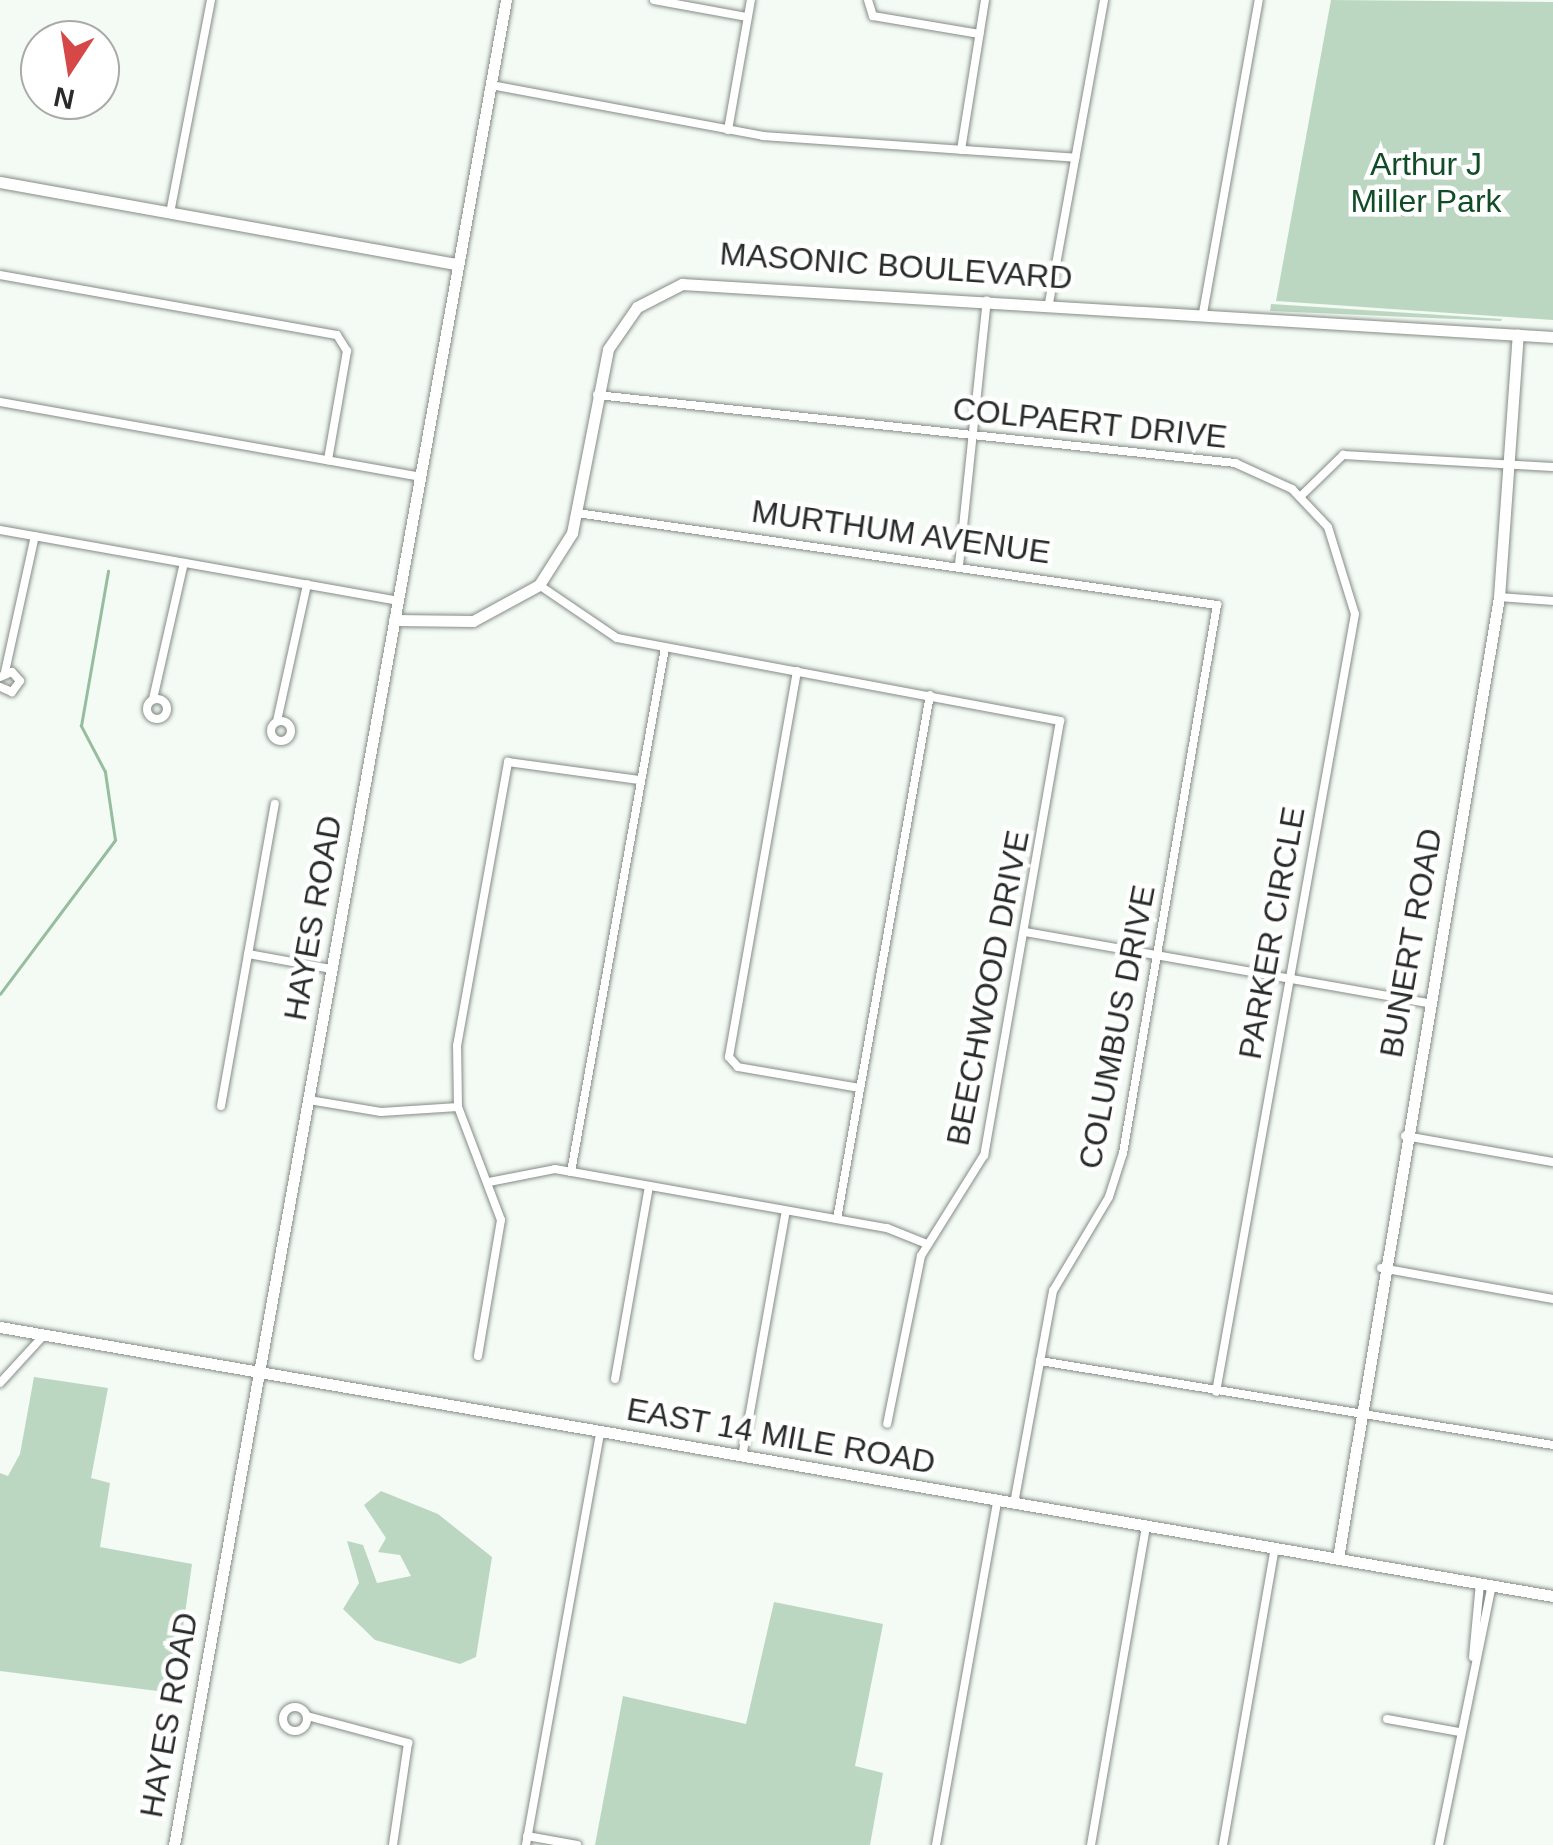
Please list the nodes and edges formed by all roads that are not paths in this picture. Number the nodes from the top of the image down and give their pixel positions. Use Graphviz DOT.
graph roads {
  1 [pos="211,0"];
  2 [pos="506,0"];
  3 [pos="654,0"];
  4 [pos="750,0"];
  5 [pos="868,0"];
  6 [pos="985,0"];
  7 [pos="1104,0"];
  8 [pos="1259,0"];
  9 [pos="748,17"];
  10 [pos="979,34"];
  11 [pos="491,85"];
  12 [pos="728,130"];
  13 [pos="961,150"];
  14 [pos="1075,158"];
  15 [pos="0,182"];
  16 [pos="170,212"];
  17 [pos="456,264"];
  18 [pos="0,274"];
  19 [pos="987,300"];
  20 [pos="1050,303"];
  21 [pos="1203,313"];
  22 [pos="1518,335"];
  23 [pos="1553,337"];
  24 [pos="597,395"];
  25 [pos="0,402"];
  26 [pos="974,436"];
  27 [pos="328,460"];
  28 [pos="1510,464"];
  29 [pos="1553,467"];
  30 [pos="418,476"];
  31 [pos="1301,496"];
  32 [pos="577,513"];
  33 [pos="0,530"];
  34 [pos="35,536"];
  35 [pos="184,562"];
  36 [pos="959,566"];
  37 [pos="308,584"];
  38 [pos="539,585"];
  39 [pos="1499,597"];
  40 [pos="398,601"];
  41 [pos="1553,602"];
  42 [pos="1217,605"];
  43 [pos="394,620"];
  44 [pos="665,648"];
  45 [pos="13,660"];
  46 [pos="797,671"];
  47 [pos="2,674"];
  48 [pos="17,675"];
  49 [pos="162,686"];
  50 [pos="0,687"];
  51 [pos="930,695"];
  52 [pos="153,699"];
  53 [pos="166,702"];
  54 [pos="285,708"];
  55 [pos="277,721"];
  56 [pos="289,724"];
  57 [pos="640,780"];
  58 [pos="275,804"];
  59 [pos="1025,932"];
  60 [pos="248,954"];
  61 [pos="1158,955"];
  62 [pos="332,969"];
  63 [pos="1290,978"];
  64 [pos="1428,1003"];
  65 [pos="860,1088"];
  66 [pos="309,1100"];
  67 [pos="221,1106"];
  68 [pos="458,1107"];
  69 [pos="1404,1136"];
  70 [pos="1553,1162"];
  71 [pos="571,1172"];
  72 [pos="489,1182"];
  73 [pos="650,1186"];
  74 [pos="786,1211"];
  75 [pos="837,1219"];
  76 [pos="927,1244"];
  77 [pos="1381,1268"];
  78 [pos="1553,1299"];
  79 [pos="0,1327"];
  80 [pos="43,1336"];
  81 [pos="478,1356"];
  82 [pos="1040,1361"];
  83 [pos="256,1374"];
  84 [pos="615,1380"];
  85 [pos="0,1383"];
  86 [pos="1216,1392"];
  87 [pos="1355,1414"];
  88 [pos="886,1424"];
  89 [pos="600,1433"];
  90 [pos="1553,1445"];
  91 [pos="742,1457"];
  92 [pos="997,1500"];
  93 [pos="1014,1504"];
  94 [pos="1146,1526"];
  95 [pos="1275,1548"];
  96 [pos="1338,1558"];
  97 [pos="1486,1584"];
  98 [pos="1553,1596"];
  99 [pos="307,1716"];
  100 [pos="1387,1720"];
  101 [pos="318,1723"];
  102 [pos="304,1728"];
  103 [pos="1459,1732"];
  104 [pos="526,1840"];
  105 [pos="174,1845"];
  106 [pos="392,1845"];
  107 [pos="577,1845"];
  108 [pos="936,1845"];
  109 [pos="1091,1845"];
  110 [pos="1223,1845"];
  111 [pos="1440,1845"];
  1 -- 16 [label="street"];
  2 -- 11 [label="street, HAYES ROAD"];
  3 -- 9 [label="street"];
  4 -- 9 [label="street"];
  5 -- 10 [label="street"];
  6 -- 10 [label="street"];
  7 -- 14 [label="street"];
  8 -- 21 [label="street"];
  9 -- 12 [label="street"];
  10 -- 13 [label="street"];
  11 -- 12 [label="street"];
  11 -- 17 [label="street, HAYES ROAD"];
  12 -- 13 [label="street"];
  13 -- 14 [label="street"];
  14 -- 20 [label="street"];
  15 -- 16 [label="street"];
  16 -- 17 [label="street"];
  17 -- 30 [label="street, HAYES ROAD"];
  18 -- 27 [label="street"];
  19 -- 20 [label="street, MASONIC BOULEVARD"];
  19 -- 24 [label="street, MASONIC BOULEVARD"];
  19 -- 26 [label="street"];
  20 -- 21 [label="street, MASONIC BOULEVARD"];
  21 -- 22 [label="street, MASONIC BOULEVARD"];
  22 -- 23 [label="street, MASONIC BOULEVARD"];
  22 -- 28 [label="street, BUNERT ROAD"];
  24 -- 26 [label="street, COLPAERT DRIVE"];
  24 -- 32 [label="street, MASONIC BOULEVARD"];
  25 -- 27 [label="street"];
  26 -- 31 [label="street, COLPAERT DRIVE"];
  26 -- 36 [label="street"];
  27 -- 30 [label="street"];
  28 -- 29 [label="street"];
  28 -- 31 [label="street"];
  28 -- 39 [label="street, BUNERT ROAD"];
  30 -- 40 [label="street, HAYES ROAD"];
  31 -- 63 [label="street, PARKER CIRCLE"];
  32 -- 36 [label="street, MURTHUM AVENUE"];
  32 -- 38 [label="street, MASONIC BOULEVARD"];
  33 -- 34 [label="street"];
  34 -- 35 [label="street"];
  34 -- 45 [label="street"];
  35 -- 37 [label="street"];
  35 -- 49 [label="street"];
  36 -- 42 [label="street, MURTHUM AVENUE"];
  37 -- 40 [label="street"];
  37 -- 54 [label="street"];
  38 -- 43 [label="street"];
  38 -- 44 [label="street"];
  39 -- 41 [label="street"];
  39 -- 64 [label="street, BUNERT ROAD"];
  40 -- 43 [label="street, HAYES ROAD"];
  42 -- 61 [label="street, COLUMBUS DRIVE"];
  43 -- 62 [label="street, HAYES ROAD"];
  44 -- 46 [label="street"];
  44 -- 57 [label="street"];
  45 -- 47 [label="street"];
  45 -- 48 [label="street"];
  46 -- 51 [label="street"];
  46 -- 65 [label="street"];
  47 -- 48 [label="street"];
  48 -- 50 [label="street"];
  49 -- 52 [label="street"];
  49 -- 53 [label="street"];
  51 -- 59 [label="street, BEECHWOOD DRIVE"];
  51 -- 65 [label="street"];
  52 -- 53 [label="street"];
  52 -- 53 [label="street"];
  54 -- 55 [label="street"];
  54 -- 56 [label="street"];
  55 -- 56 [label="street"];
  55 -- 56 [label="street"];
  57 -- 68 [label="street"];
  57 -- 71 [label="street"];
  58 -- 60 [label="street"];
  59 -- 61 [label="street"];
  59 -- 76 [label="street, BEECHWOOD DRIVE"];
  60 -- 62 [label="street"];
  60 -- 67 [label="street"];
  61 -- 63 [label="street"];
  61 -- 82 [label="street, COLUMBUS DRIVE"];
  62 -- 66 [label="street, HAYES ROAD"];
  63 -- 64 [label="street"];
  63 -- 86 [label="street, PARKER CIRCLE"];
  64 -- 69 [label="street, BUNERT ROAD"];
  65 -- 75 [label="street"];
  66 -- 68 [label="street"];
  66 -- 83 [label="street, HAYES ROAD"];
  68 -- 72 [label="street"];
  69 -- 70 [label="street"];
  69 -- 77 [label="street, BUNERT ROAD"];
  71 -- 72 [label="street"];
  71 -- 73 [label="street"];
  72 -- 81 [label="street"];
  73 -- 74 [label="street"];
  73 -- 84 [label="street"];
  74 -- 75 [label="street"];
  74 -- 91 [label="street"];
  75 -- 76 [label="street"];
  76 -- 88 [label="street, BEECHWOOD DRIVE"];
  77 -- 78 [label="street"];
  77 -- 87 [label="street, BUNERT ROAD"];
  79 -- 80 [label="street, EAST 14 MILE ROAD"];
  80 -- 83 [label="street, EAST 14 MILE ROAD"];
  80 -- 85 [label="street"];
  82 -- 86 [label="street"];
  82 -- 93 [label="street, COLUMBUS DRIVE"];
  83 -- 89 [label="street, EAST 14 MILE ROAD"];
  83 -- 105 [label="street, HAYES ROAD"];
  86 -- 87 [label="street"];
  87 -- 90 [label="street"];
  87 -- 96 [label="street, BUNERT ROAD"];
  89 -- 91 [label="street, EAST 14 MILE ROAD"];
  89 -- 104 [label="street"];
  91 -- 92 [label="street, EAST 14 MILE ROAD"];
  92 -- 93 [label="street, EAST 14 MILE ROAD"];
  92 -- 108 [label="street"];
  93 -- 94 [label="street, EAST 14 MILE ROAD"];
  94 -- 95 [label="street, EAST 14 MILE ROAD"];
  94 -- 109 [label="street"];
  95 -- 96 [label="street, EAST 14 MILE ROAD"];
  95 -- 110 [label="street"];
  96 -- 97 [label="street, EAST 14 MILE ROAD"];
  97 -- 98 [label="street, EAST 14 MILE ROAD"];
  97 -- 103 [label="street"];
  99 -- 101 [label="street"];
  99 -- 102 [label="street"];
  99 -- 102 [label="street"];
  100 -- 103 [label="street"];
  101 -- 102 [label="street"];
  101 -- 106 [label="street"];
  103 -- 111 [label="street"];
  104 -- 107 [label="street"];
}
